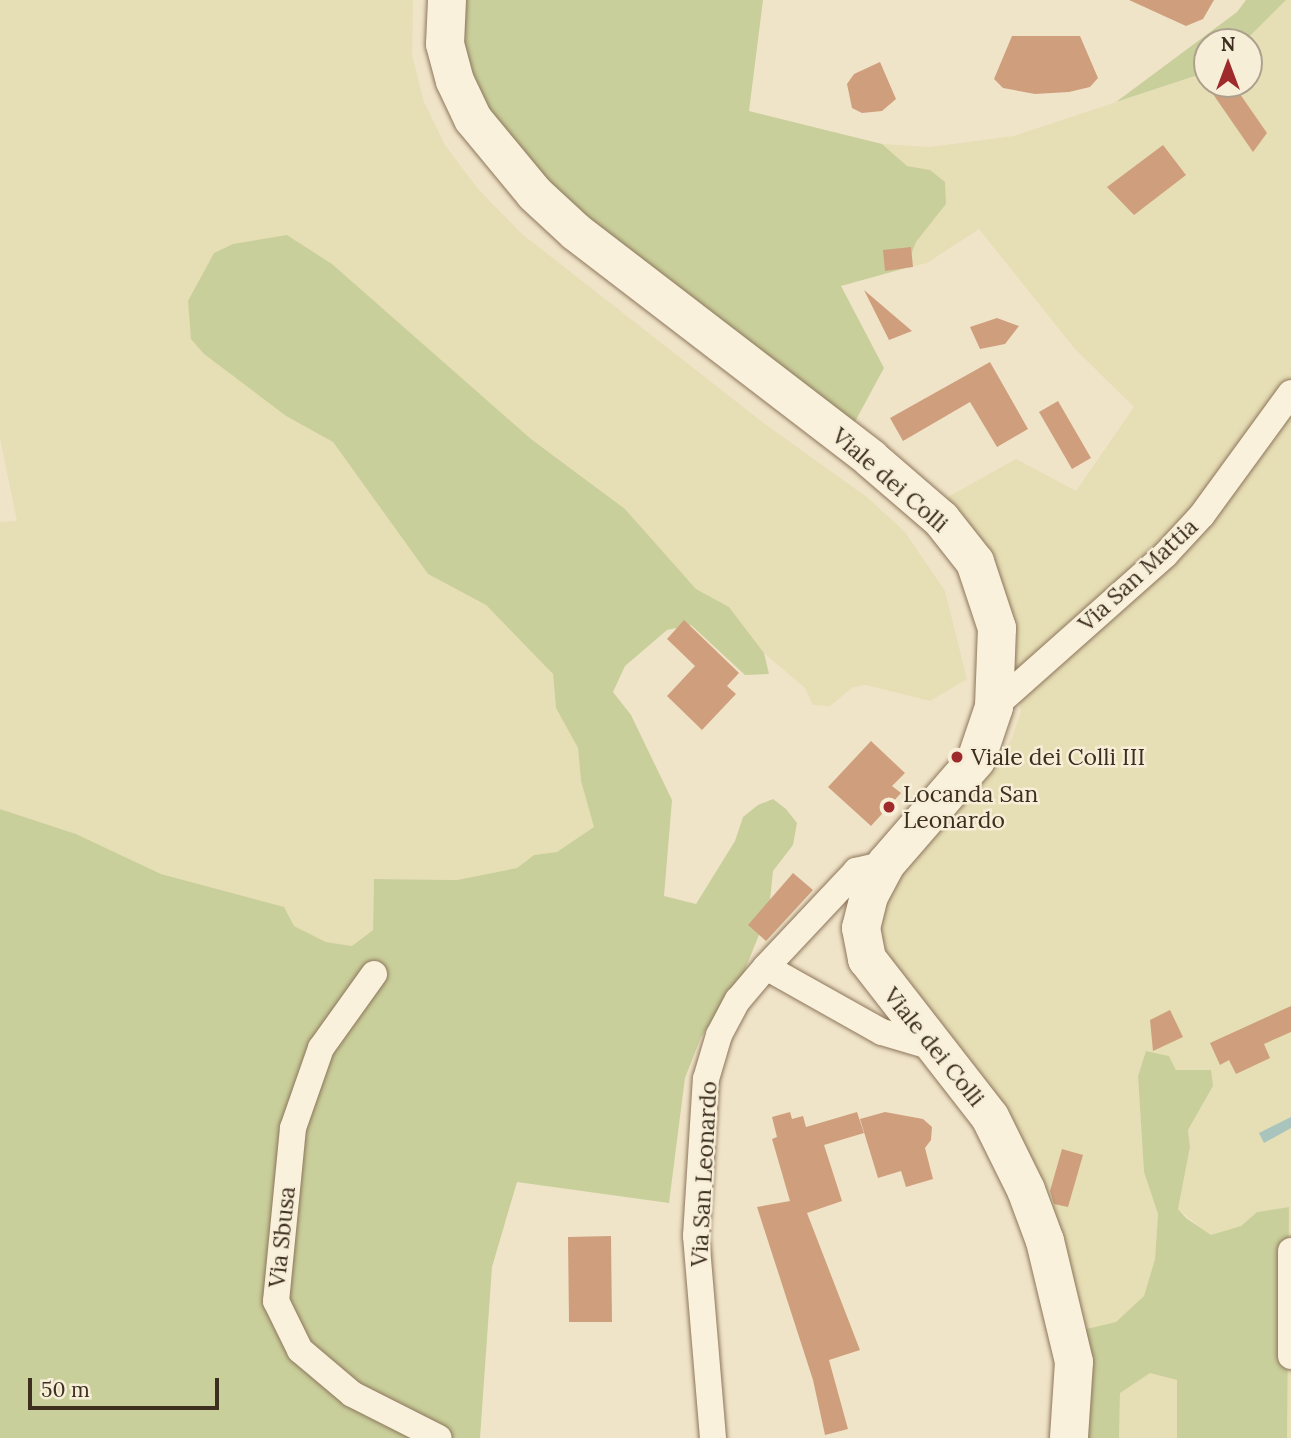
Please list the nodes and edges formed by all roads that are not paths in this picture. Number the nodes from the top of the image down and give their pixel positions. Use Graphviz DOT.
graph roads {
  1 [pos="447,0"];
  2 [pos="1291,393"];
  3 [pos="994,707"];
  4 [pos="886,864"];
  5 [pos="765,967"];
  6 [pos="374,974"];
  7 [pos="933,1047"];
  8 [pos="1291,1251"];
  9 [pos="1291,1356"];
  10 [pos="439,1438"];
  11 [pos="713,1438"];
  12 [pos="1069,1438"];
  1 -- 3 [label="street, Viale dei Colli"];
  2 -- 3 [label="street, Via San Mattia"];
  3 -- 4 [label="street, Viale dei Colli"];
  4 -- 5 [label="street, Via San Leonardo"];
  4 -- 7 [label="street, Viale dei Colli"];
  5 -- 7 [label="street"];
  5 -- 11 [label="street, Via San Leonardo"];
  6 -- 10 [label="street, Via Sbusa"];
  7 -- 12 [label="street, Viale dei Colli"];
  8 -- 9 [label="street"];
}
